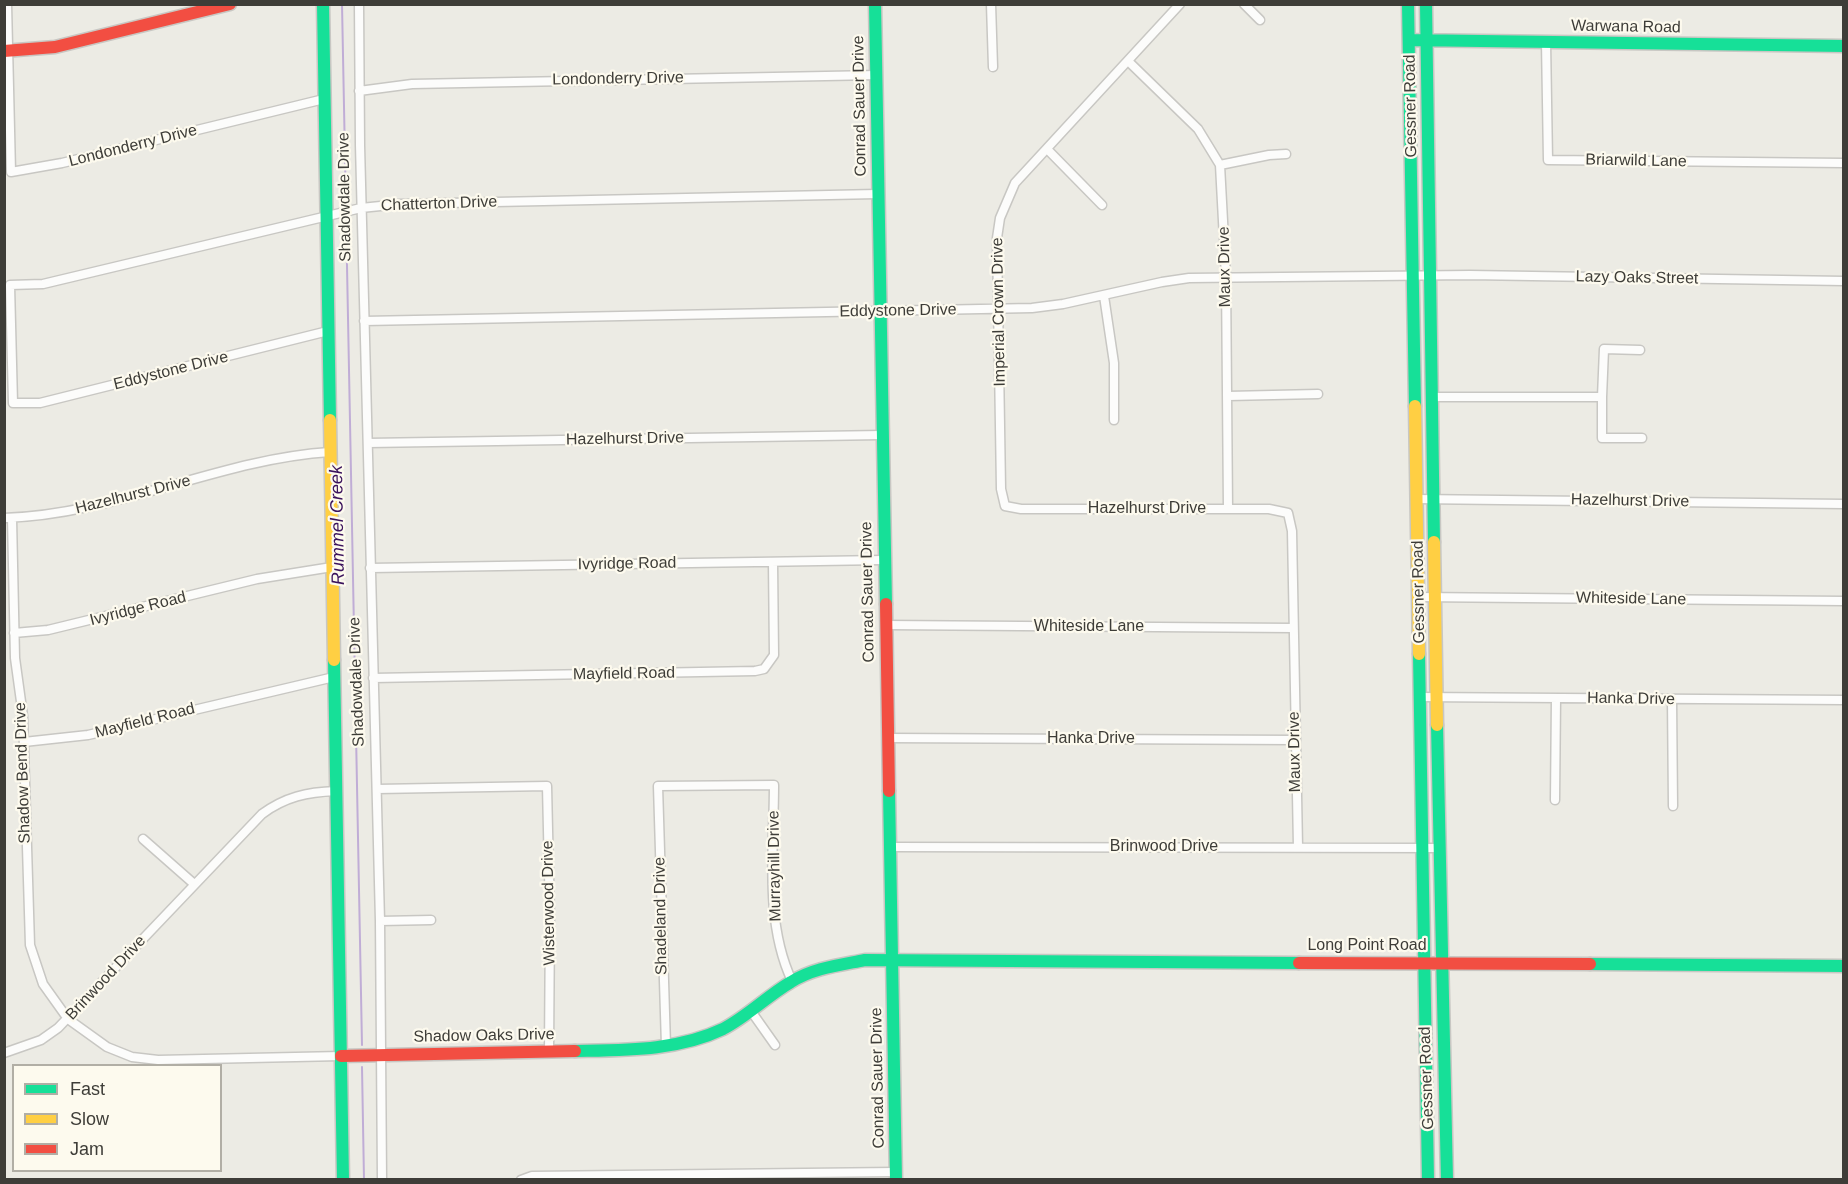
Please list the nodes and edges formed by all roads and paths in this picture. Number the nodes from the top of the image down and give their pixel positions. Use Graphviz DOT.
graph roads {
  1 [pos="7,4"];
  2 [pos="230,4"];
  3 [pos="322,4"];
  4 [pos="359,4"];
  5 [pos="875,4"];
  6 [pos="991,4"];
  7 [pos="1180,4"];
  8 [pos="1244,4"];
  9 [pos="1408,4"];
  10 [pos="1426,4"];
  11 [pos="1260,20"];
  12 [pos="1408,40"];
  13 [pos="1426,41"];
  14 [pos="1546,42"];
  15 [pos="1844,46"];
  16 [pos="6,51"];
  17 [pos="1128,61"];
  18 [pos="993,67"];
  19 [pos="877,75"];
  20 [pos="359,91"];
  21 [pos="324,99"];
  22 [pos="1047,149"];
  23 [pos="1286,154"];
  24 [pos="1844,163"];
  25 [pos="1220,165"];
  26 [pos="877,194"];
  27 [pos="1102,205"];
  28 [pos="361,208"];
  29 [pos="331,215"];
  30 [pos="1412,276"];
  31 [pos="1430,276"];
  32 [pos="1226,277"];
  33 [pos="1844,281"];
  34 [pos="1104,296"];
  35 [pos="999,309"];
  36 [pos="880,312"];
  37 [pos="364,321"];
  38 [pos="328,331"];
  39 [pos="1640,350"];
  40 [pos="1318,394"];
  41 [pos="1228,396"];
  42 [pos="1431,397"];
  43 [pos="1602,397"];
  44 [pos="13,403"];
  45 [pos="1114,420"];
  46 [pos="882,435"];
  47 [pos="1642,438"];
  48 [pos="368,442"];
  49 [pos="330,452"];
  50 [pos="1416,499"];
  51 [pos="1434,499"];
  52 [pos="1844,504"];
  53 [pos="1005,506"];
  54 [pos="1228,509"];
  55 [pos="1288,513"];
  56 [pos="8,518"];
  57 [pos="883,560"];
  58 [pos="773,562"];
  59 [pos="332,567"];
  60 [pos="370,568"];
  61 [pos="1418,597"];
  62 [pos="1435,597"];
  63 [pos="1844,601"];
  64 [pos="885,625"];
  65 [pos="1293,628"];
  66 [pos="14,633"];
  67 [pos="334,677"];
  68 [pos="374,678"];
  69 [pos="1419,697"];
  70 [pos="1438,698"];
  71 [pos="1556,698"];
  72 [pos="1672,699"];
  73 [pos="1844,700"];
  74 [pos="887,738"];
  75 [pos="1295,740"];
  76 [pos="24,742"];
  77 [pos="658,786"];
  78 [pos="377,789"];
  79 [pos="336,791"];
  80 [pos="1555,800"];
  81 [pos="1673,806"];
  82 [pos="143,839"];
  83 [pos="889,847"];
  84 [pos="1298,847"];
  85 [pos="1422,848"];
  86 [pos="1440,848"];
  87 [pos="193,883"];
  88 [pos="380,921"];
  89 [pos="430,921"];
  90 [pos="892,960"];
  91 [pos="1425,962"];
  92 [pos="1442,962"];
  93 [pos="1844,966"];
  94 [pos="792,981"];
  95 [pos="751,1011"];
  96 [pos="68,1019"];
  97 [pos="775,1045"];
  98 [pos="666,1046"];
  99 [pos="549,1051"];
  100 [pos="4,1053"];
  101 [pos="379,1055"];
  102 [pos="341,1056"];
  103 [pos="896,1176"];
  104 [pos="632,1177"];
  105 [pos="343,1179"];
  106 [pos="382,1179"];
  107 [pos="521,1179"];
  108 [pos="1428,1179"];
  109 [pos="1447,1179"];
  1 -- 16 [label="street"];
  2 -- 16 [label="street"];
  3 -- 21 [label="street, Shadowdale Drive"];
  4 -- 20 [label="street, Shadowdale Drive"];
  5 -- 19 [label="street, Conrad Sauer Drive"];
  6 -- 18 [label="street"];
  7 -- 17 [label="street, Imperial Crown Drive"];
  8 -- 11 [label="street"];
  9 -- 12 [label="street, Gessner Road"];
  10 -- 13 [label="street, Gessner Road"];
  12 -- 13 [label="street, Warwana Road"];
  12 -- 30 [label="street, Gessner Road"];
  13 -- 14 [label="street, Warwana Road"];
  13 -- 31 [label="street, Gessner Road"];
  14 -- 15 [label="street, Warwana Road"];
  14 -- 24 [label="street, Briarwild Lane"];
  16 -- 21 [label="street, Londonderry Drive"];
  17 -- 22 [label="street, Imperial Crown Drive"];
  17 -- 25 [label="street, Maux Drive"];
  19 -- 20 [label="street, Londonderry Drive"];
  19 -- 26 [label="street, Conrad Sauer Drive"];
  20 -- 28 [label="street, Shadowdale Drive"];
  21 -- 29 [label="street, Shadowdale Drive"];
  22 -- 27 [label="street"];
  22 -- 35 [label="street, Imperial Crown Drive"];
  23 -- 25 [label="street"];
  25 -- 32 [label="street, Maux Drive"];
  26 -- 28 [label="street, Chatterton Drive"];
  26 -- 36 [label="street, Conrad Sauer Drive"];
  28 -- 29 [label="street, Chatterton Drive"];
  28 -- 37 [label="street, Shadowdale Drive"];
  29 -- 38 [label="street, Shadowdale Drive"];
  29 -- 44 [label="street, Chatterton Drive"];
  30 -- 31 [label="street, Eddystone Drive"];
  30 -- 32 [label="street, Eddystone Drive"];
  30 -- 50 [label="street, Gessner Road"];
  31 -- 33 [label="street, Lazy Oaks Street"];
  31 -- 42 [label="street, Gessner Road"];
  32 -- 34 [label="street, Eddystone Drive"];
  32 -- 41 [label="street, Maux Drive"];
  34 -- 35 [label="street, Eddystone Drive"];
  34 -- 45 [label="street"];
  35 -- 36 [label="street, Eddystone Drive"];
  35 -- 53 [label="street, Imperial Crown Drive"];
  36 -- 37 [label="street, Eddystone Drive"];
  36 -- 46 [label="street, Conrad Sauer Drive"];
  37 -- 48 [label="street, Shadowdale Drive"];
  38 -- 44 [label="street, Eddystone Drive"];
  38 -- 49 [label="street, Shadowdale Drive"];
  39 -- 43 [label="street"];
  40 -- 41 [label="street"];
  41 -- 54 [label="street, Maux Drive"];
  42 -- 43 [label="street"];
  42 -- 51 [label="street, Gessner Road"];
  43 -- 47 [label="street"];
  46 -- 48 [label="street, Hazelhurst Drive"];
  46 -- 57 [label="street, Conrad Sauer Drive"];
  48 -- 60 [label="street, Shadowdale Drive"];
  49 -- 56 [label="street, Hazelhurst Drive"];
  49 -- 59 [label="street, Shadowdale Drive"];
  50 -- 51 [label="street, Hazelhurst Drive"];
  50 -- 61 [label="street, Gessner Road"];
  51 -- 52 [label="street, Hazelhurst Drive"];
  51 -- 62 [label="street, Gessner Road"];
  53 -- 54 [label="street, Hazelhurst Drive"];
  54 -- 55 [label="street, Hazelhurst Drive"];
  55 -- 65 [label="street, Maux Drive"];
  56 -- 66 [label="street, Shadow Bend Drive"];
  57 -- 58 [label="street, Ivyridge Road"];
  57 -- 64 [label="street, Conrad Sauer Drive"];
  58 -- 60 [label="street, Ivyridge Road"];
  58 -- 68 [label="street, Mayfield Road"];
  59 -- 66 [label="street, Ivyridge Road"];
  59 -- 67 [label="street, Shadowdale Drive"];
  60 -- 68 [label="street, Shadowdale Drive"];
  61 -- 62 [label="street, Whiteside Lane"];
  61 -- 69 [label="street, Gessner Road"];
  62 -- 63 [label="street, Whiteside Lane"];
  62 -- 70 [label="street, Gessner Road"];
  64 -- 65 [label="street, Whiteside Lane"];
  64 -- 74 [label="street, Conrad Sauer Drive"];
  65 -- 75 [label="street, Maux Drive"];
  66 -- 76 [label="street, Shadow Bend Drive"];
  67 -- 76 [label="street, Mayfield Road"];
  67 -- 79 [label="street, Shadowdale Drive"];
  68 -- 78 [label="street, Shadowdale Drive"];
  69 -- 70 [label="street, Hanka Drive"];
  69 -- 85 [label="street, Gessner Road"];
  70 -- 71 [label="street, Hanka Drive"];
  70 -- 86 [label="street, Gessner Road"];
  71 -- 72 [label="street, Hanka Drive"];
  71 -- 80 [label="street"];
  72 -- 73 [label="street, Hanka Drive"];
  72 -- 81 [label="street"];
  74 -- 75 [label="street, Hanka Drive"];
  74 -- 83 [label="street, Conrad Sauer Drive"];
  75 -- 84 [label="street, Maux Drive"];
  76 -- 96 [label="street, Shadow Bend Drive"];
  77 -- 94 [label="street, Murrayhill Drive"];
  77 -- 98 [label="street, Shadeland Drive"];
  78 -- 88 [label="street, Shadowdale Drive"];
  78 -- 99 [label="street, Wisterwood Drive"];
  79 -- 87 [label="street, Brinwood Drive"];
  79 -- 102 [label="street, Shadowdale Drive"];
  82 -- 87 [label="street"];
  83 -- 84 [label="street, Brinwood Drive"];
  83 -- 90 [label="street, Conrad Sauer Drive"];
  84 -- 85 [label="street, Brinwood Drive"];
  85 -- 86 [label="street, Brinwood Drive"];
  85 -- 91 [label="street, Gessner Road"];
  86 -- 92 [label="street, Gessner Road"];
  87 -- 96 [label="street, Brinwood Drive"];
  88 -- 89 [label="street"];
  88 -- 101 [label="street, Shadowdale Drive"];
  90 -- 91 [label="street, Long Point Road"];
  90 -- 94 [label="street, Shadow Oaks Drive"];
  90 -- 103 [label="street, Conrad Sauer Drive"];
  91 -- 92 [label="street, Long Point Road"];
  91 -- 108 [label="street, Gessner Road"];
  92 -- 93 [label="street, Long Point Road"];
  92 -- 109 [label="street, Gessner Road"];
  94 -- 95 [label="street, Shadow Oaks Drive"];
  95 -- 97 [label="street"];
  95 -- 98 [label="street, Shadow Oaks Drive"];
  96 -- 100 [label="street, Brinwood Drive"];
  96 -- 102 [label="street, Shadow Oaks Drive"];
  98 -- 99 [label="street, Shadow Oaks Drive"];
  99 -- 101 [label="street, Shadow Oaks Drive"];
  101 -- 102 [label="street, Shadow Oaks Drive"];
  101 -- 106 [label="street, Shadowdale Drive"];
  102 -- 105 [label="street, Shadowdale Drive"];
  103 -- 104 [label="street"];
  104 -- 107 [label="street"];
}
